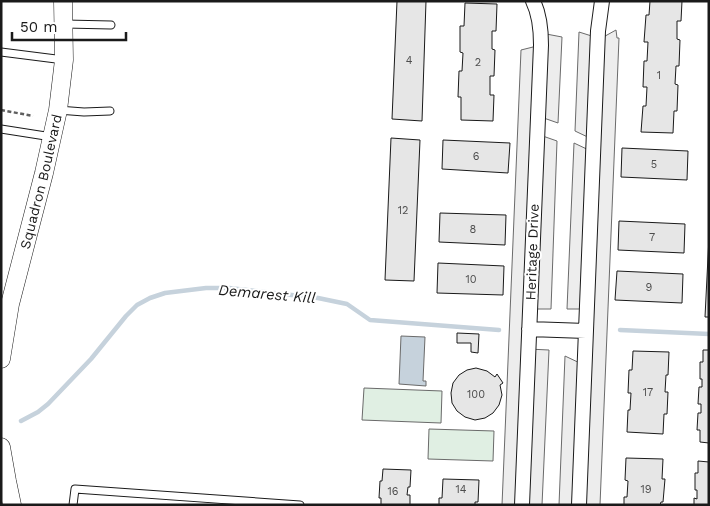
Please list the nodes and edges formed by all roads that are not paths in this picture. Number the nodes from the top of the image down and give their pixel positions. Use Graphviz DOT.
graph roads {
  1 [pos="64,1"];
  2 [pos="533,1"];
  3 [pos="602,1"];
  4 [pos="64,24"];
  5 [pos="111,25"];
  6 [pos="1,52"];
  7 [pos="64,60"];
  8 [pos="58,110"];
  9 [pos="110,112"];
  10 [pos="1,129"];
  11 [pos="52,137"];
  12 [pos="529,329"];
  13 [pos="586,331"];
  14 [pos="1,359"];
  15 [pos="1,447"];
  16 [pos="12,505"];
  17 [pos="73,505"];
  18 [pos="300,505"];
  19 [pos="522,505"];
  20 [pos="579,505"];
  1 -- 4 [label="street, Squadron Boulevard"];
  2 -- 12 [label="street, Heritage Drive"];
  3 -- 13 [label="street"];
  4 -- 5 [label="lane"];
  4 -- 7 [label="street, Squadron Boulevard"];
  6 -- 7 [label="lane"];
  7 -- 8 [label="street, Squadron Boulevard"];
  8 -- 9 [label="lane"];
  8 -- 11 [label="street, Squadron Boulevard"];
  10 -- 11 [label="lane"];
  11 -- 14 [label="street, Squadron Boulevard"];
  12 -- 13 [label="street"];
  12 -- 19 [label="street, Heritage Drive"];
  13 -- 20 [label="street"];
  15 -- 16 [label="street"];
  17 -- 18 [label="lane"];
}
